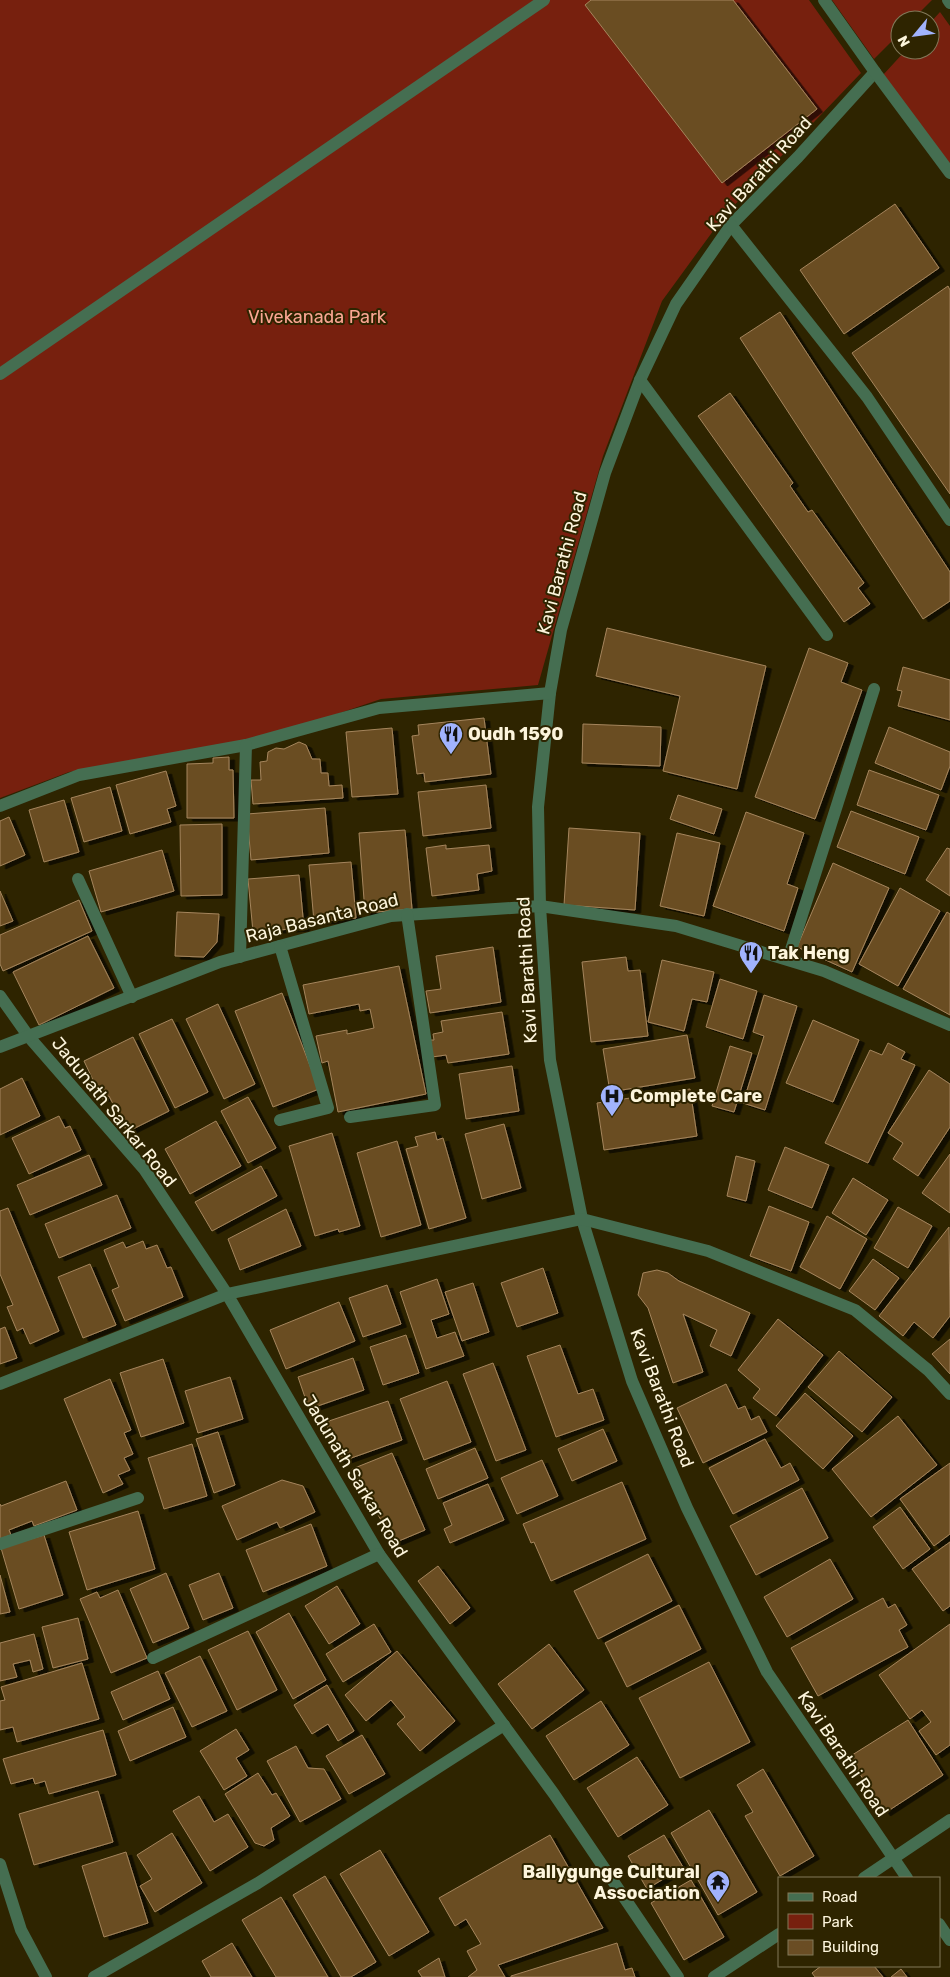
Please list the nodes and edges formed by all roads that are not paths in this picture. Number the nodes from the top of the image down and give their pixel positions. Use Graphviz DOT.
graph roads {
  1 [pos="544,0"];
  2 [pos="824,0"];
  3 [pos="948,0"];
  4 [pos="950,3"];
  5 [pos="875,72"];
  6 [pos="950,173"];
  7 [pos="731,225"];
  8 [pos="0,374"];
  9 [pos="640,380"];
  10 [pos="950,520"];
  11 [pos="827,635"];
  12 [pos="874,689"];
  13 [pos="550,693"];
  14 [pos="246,745"];
  15 [pos="0,806"];
  16 [pos="78,879"];
  17 [pos="540,906"];
  18 [pos="407,914"];
  19 [pos="280,946"];
  20 [pos="240,957"];
  21 [pos="788,960"];
  22 [pos="0,996"];
  23 [pos="132,997"];
  24 [pos="950,1025"];
  25 [pos="29,1037"];
  26 [pos="0,1047"];
  27 [pos="350,1117"];
  28 [pos="280,1120"];
  29 [pos="582,1219"];
  30 [pos="227,1294"];
  31 [pos="0,1384"];
  32 [pos="950,1394"];
  33 [pos="138,1498"];
  34 [pos="0,1544"];
  35 [pos="379,1554"];
  36 [pos="154,1658"];
  37 [pos="504,1725"];
  38 [pos="950,1820"];
  39 [pos="893,1859"];
  40 [pos="0,1864"];
  41 [pos="866,1877"];
  42 [pos="906,1877"];
  43 [pos="940,1925"];
  44 [pos="778,1935"];
  45 [pos="950,1940"];
  46 [pos="46,1977"];
  47 [pos="94,1977"];
  48 [pos="678,1977"];
  49 [pos="714,1977"];
  1 -- 8 [label="street"];
  2 -- 5 [label="street"];
  3 -- 4 [label="street"];
  5 -- 6 [label="street"];
  5 -- 7 [label="street, Kavi Barathi Road"];
  7 -- 9 [label="street, Kavi Barathi Road"];
  7 -- 10 [label="street"];
  9 -- 11 [label="street"];
  9 -- 13 [label="street, Kavi Barathi Road"];
  12 -- 21 [label="street"];
  13 -- 14 [label="street"];
  13 -- 17 [label="street, Kavi Barathi Road"];
  14 -- 15 [label="street"];
  14 -- 20 [label="street"];
  16 -- 23 [label="street"];
  17 -- 18 [label="street, Raja Basanta Road"];
  17 -- 21 [label="street, Raja Basanta Road"];
  17 -- 29 [label="street, Kavi Barathi Road"];
  18 -- 19 [label="street, Raja Basanta Road"];
  18 -- 27 [label="street"];
  19 -- 20 [label="street, Raja Basanta Road"];
  19 -- 28 [label="street"];
  20 -- 23 [label="street, Raja Basanta Road"];
  21 -- 24 [label="street, Raja Basanta Road"];
  22 -- 25 [label="street, Jadunath Sarkar Road"];
  23 -- 25 [label="street, Raja Basanta Road"];
  25 -- 26 [label="street, Raja Basanta Road"];
  25 -- 30 [label="street, Jadunath Sarkar Road"];
  29 -- 30 [label="street"];
  29 -- 32 [label="street"];
  29 -- 39 [label="street, Kavi Barathi Road"];
  30 -- 31 [label="street"];
  30 -- 35 [label="street, Jadunath Sarkar Road"];
  33 -- 34 [label="street"];
  35 -- 36 [label="street"];
  35 -- 37 [label="street, Jadunath Sarkar Road"];
  37 -- 47 [label="street"];
  37 -- 48 [label="street, Jadunath Sarkar Road"];
  38 -- 39 [label="street"];
  39 -- 41 [label="street"];
  39 -- 42 [label="street, Kavi Barathi Road"];
  40 -- 46 [label="street"];
  43 -- 45 [label="street"];
  44 -- 49 [label="street"];
}
